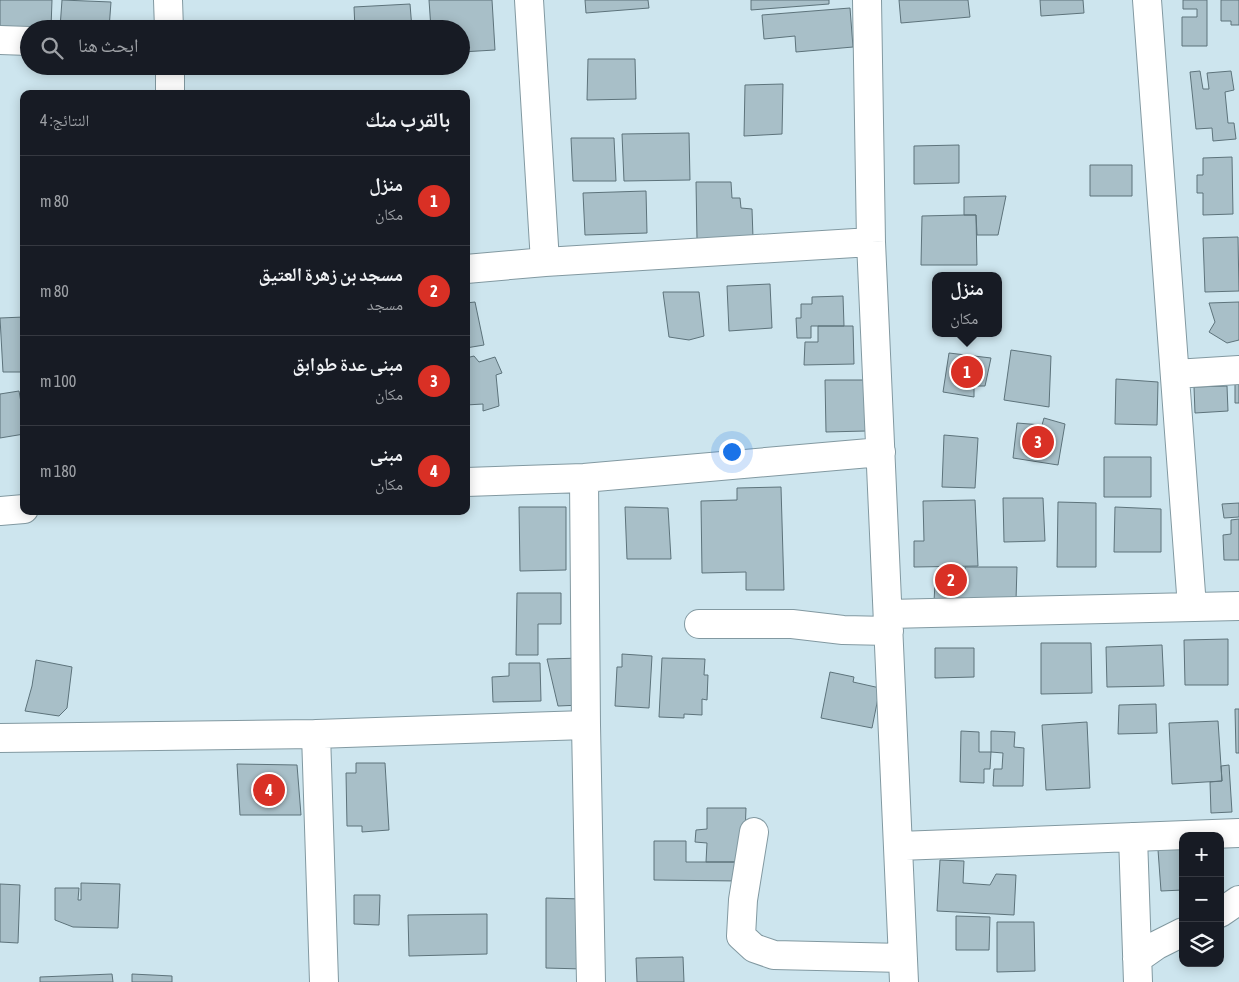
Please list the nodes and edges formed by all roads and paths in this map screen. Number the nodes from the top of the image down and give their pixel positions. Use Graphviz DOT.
graph roads {
  1 [pos="168,0"];
  2 [pos="529,0"];
  3 [pos="867,0"];
  4 [pos="1147,0"];
  5 [pos="169,20"];
  6 [pos="0,40"];
  7 [pos="20,41"];
  8 [pos="170,75"];
  9 [pos="170,90"];
  10 [pos="871,242"];
  11 [pos="544,262"];
  12 [pos="470,269"];
  13 [pos="1239,370"];
  14 [pos="1175,374"];
  15 [pos="881,452"];
  16 [pos="584,478"];
  17 [pos="470,482"];
  18 [pos="20,509"];
  19 [pos="0,511"];
  20 [pos="1239,606"];
  21 [pos="1192,607"];
  22 [pos="888,622"];
  23 [pos="699,624"];
  24 [pos="586,725"];
  25 [pos="316,734"];
  26 [pos="0,738"];
  27 [pos="754,832"];
  28 [pos="1239,833"];
  29 [pos="1133,837"];
  30 [pos="899,846"];
  31 [pos="1239,900"];
  32 [pos="1224,909"];
  33 [pos="1179,934"];
  34 [pos="904,970"];
  35 [pos="1138,971"];
  36 [pos="324,982"];
  37 [pos="590,982"];
  1 -- 5 [label="street"];
  2 -- 11 [label="street"];
  3 -- 10 [label="street"];
  4 -- 14 [label="street"];
  6 -- 7 [label="street"];
  8 -- 9 [label="street"];
  10 -- 11 [label="street"];
  10 -- 15 [label="street"];
  11 -- 12 [label="street"];
  13 -- 14 [label="street"];
  14 -- 21 [label="street"];
  15 -- 16 [label="street"];
  15 -- 22 [label="street"];
  16 -- 17 [label="street"];
  16 -- 24 [label="street"];
  18 -- 19 [label="street"];
  20 -- 21 [label="street"];
  21 -- 22 [label="street"];
  22 -- 23 [label="street"];
  22 -- 30 [label="street"];
  24 -- 25 [label="street"];
  24 -- 37 [label="street"];
  25 -- 26 [label="street"];
  25 -- 36 [label="street"];
  27 -- 34 [label="street"];
  28 -- 29 [label="street"];
  29 -- 30 [label="street"];
  29 -- 35 [label="street"];
  30 -- 34 [label="street"];
  31 -- 32 [label="street"];
  33 -- 35 [label="street"];
}
